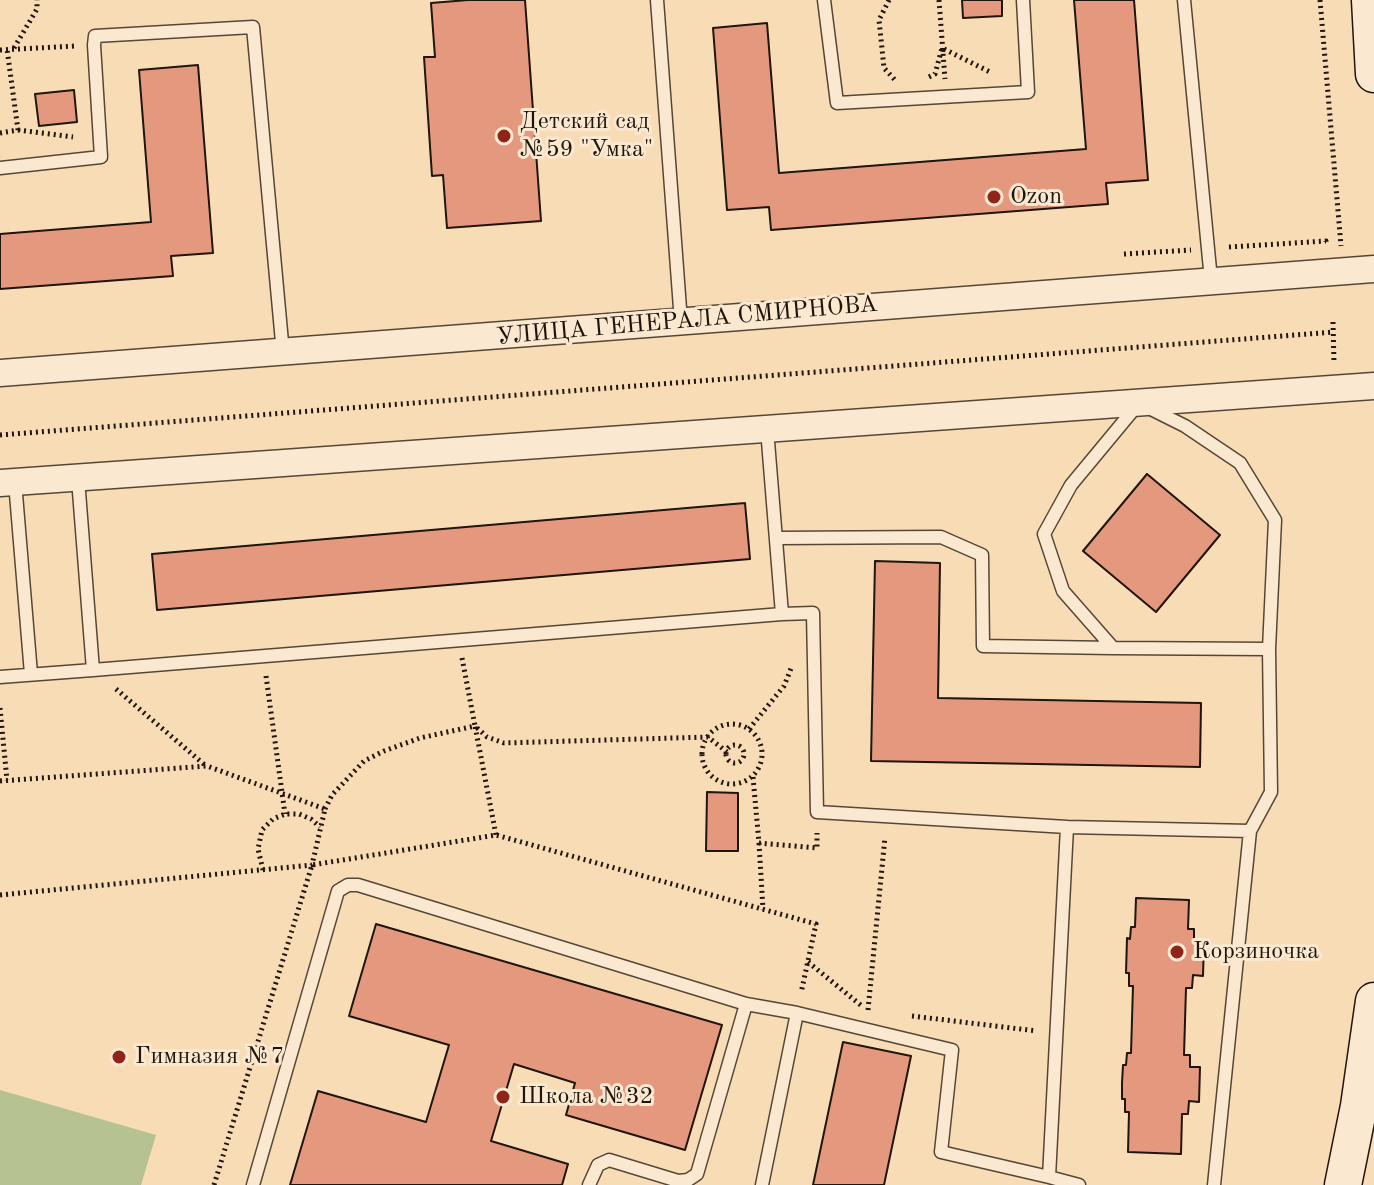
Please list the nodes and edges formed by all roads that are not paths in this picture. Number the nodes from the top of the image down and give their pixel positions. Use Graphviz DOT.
graph roads {
  1 [pos="657,0"];
  2 [pos="824,0"];
  3 [pos="1023,0"];
  4 [pos="1184,0"];
  5 [pos="1370,0"];
  6 [pos="1374,74"];
  7 [pos="0,168"];
  8 [pos="1374,269"];
  9 [pos="1211,280"];
  10 [pos="681,322"];
  11 [pos="283,353"];
  12 [pos="0,373"];
  13 [pos="1374,386"];
  14 [pos="1139,403"];
  15 [pos="767,429"];
  16 [pos="78,479"];
  17 [pos="8,483"];
  18 [pos="776,538"];
  19 [pos="782,614"];
  20 [pos="1113,648"];
  21 [pos="1269,649"];
  22 [pos="93,670"];
  23 [pos="31,674"];
  24 [pos="0,677"];
  25 [pos="1067,827"];
  26 [pos="1250,831"];
  27 [pos="1374,1001"];
  28 [pos="746,1004"];
  29 [pos="797,1013"];
  30 [pos="1049,1177"];
  31 [pos="253,1185"];
  32 [pos="589,1185"];
  33 [pos="762,1185"];
  34 [pos="1079,1185"];
  35 [pos="1214,1185"];
  36 [pos="1343,1185"];
  1 -- 10 [label="lane"];
  2 -- 3 [label="lane"];
  4 -- 9 [label="lane"];
  5 -- 6 [label="main road"];
  7 -- 11 [label="lane"];
  8 -- 9 [label="street, УЛИЦА ГЕНЕРАЛА СМИРНОВА"];
  9 -- 10 [label="street, УЛИЦА ГЕНЕРАЛА СМИРНОВА"];
  10 -- 11 [label="street, УЛИЦА ГЕНЕРАЛА СМИРНОВА"];
  11 -- 12 [label="street, УЛИЦА ГЕНЕРАЛА СМИРНОВА"];
  13 -- 14 [label="street"];
  14 -- 15 [label="street"];
  14 -- 20 [label="lane"];
  14 -- 21 [label="lane"];
  15 -- 16 [label="street"];
  15 -- 18 [label="lane"];
  16 -- 17 [label="street"];
  16 -- 22 [label="lane"];
  17 -- 23 [label="lane"];
  18 -- 19 [label="lane"];
  18 -- 20 [label="lane"];
  19 -- 22 [label="lane"];
  19 -- 25 [label="lane"];
  20 -- 21 [label="lane"];
  21 -- 26 [label="lane"];
  22 -- 23 [label="lane"];
  23 -- 24 [label="lane"];
  25 -- 26 [label="lane"];
  25 -- 30 [label="lane"];
  26 -- 35 [label="lane"];
  27 -- 36 [label="main road"];
  28 -- 29 [label="lane"];
  28 -- 31 [label="lane"];
  28 -- 32 [label="lane"];
  29 -- 30 [label="lane"];
  29 -- 33 [label="lane"];
  30 -- 34 [label="lane"];
}
